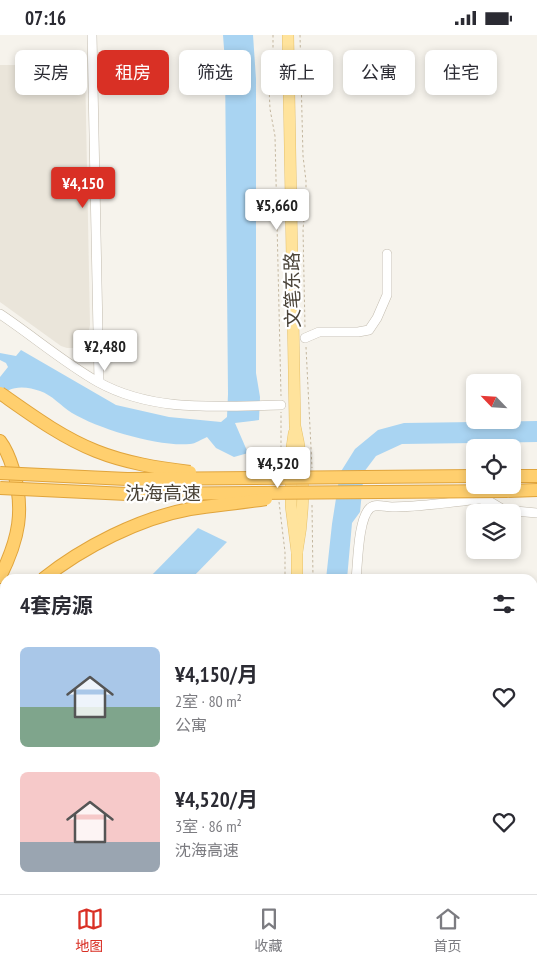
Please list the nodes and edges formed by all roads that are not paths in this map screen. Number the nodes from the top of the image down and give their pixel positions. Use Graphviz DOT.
graph roads {
  1 [pos="92,35"];
  2 [pos="288,35"];
  3 [pos="388,254"];
  4 [pos="0,314"];
  5 [pos="305,338"];
  6 [pos="98,382"];
  7 [pos="0,393"];
  8 [pos="281,405"];
  9 [pos="2,444"];
  10 [pos="0,473"];
  11 [pos="312,475"];
  12 [pos="466,476"];
  13 [pos="521,476"];
  14 [pos="537,476"];
  15 [pos="0,488"];
  16 [pos="537,490"];
  17 [pos="317,497"];
  18 [pos="537,513"];
  19 [pos="1,574"];
  20 [pos="51,574"];
  21 [pos="297,574"];
  22 [pos="356,574"];
  1 -- 6 [label="street"];
  2 -- 21 [label="main road, 文笔东路"];
  3 -- 5 [label="street"];
  4 -- 6 [label="street"];
  6 -- 8 [label="street"];
  7 -- 11 [label="highway, bridge"];
  9 -- 19 [label="highway"];
  10 -- 11 [label="highway, 沈海高速, bridge"];
  11 -- 12 [label="highway, 沈海高速, bridge"];
  13 -- 14 [label="highway"];
  15 -- 17 [label="highway, 沈海高速, bridge"];
  16 -- 17 [label="highway, 沈海高速, bridge"];
  17 -- 20 [label="highway, bridge"];
  18 -- 22 [label="street"];
}
